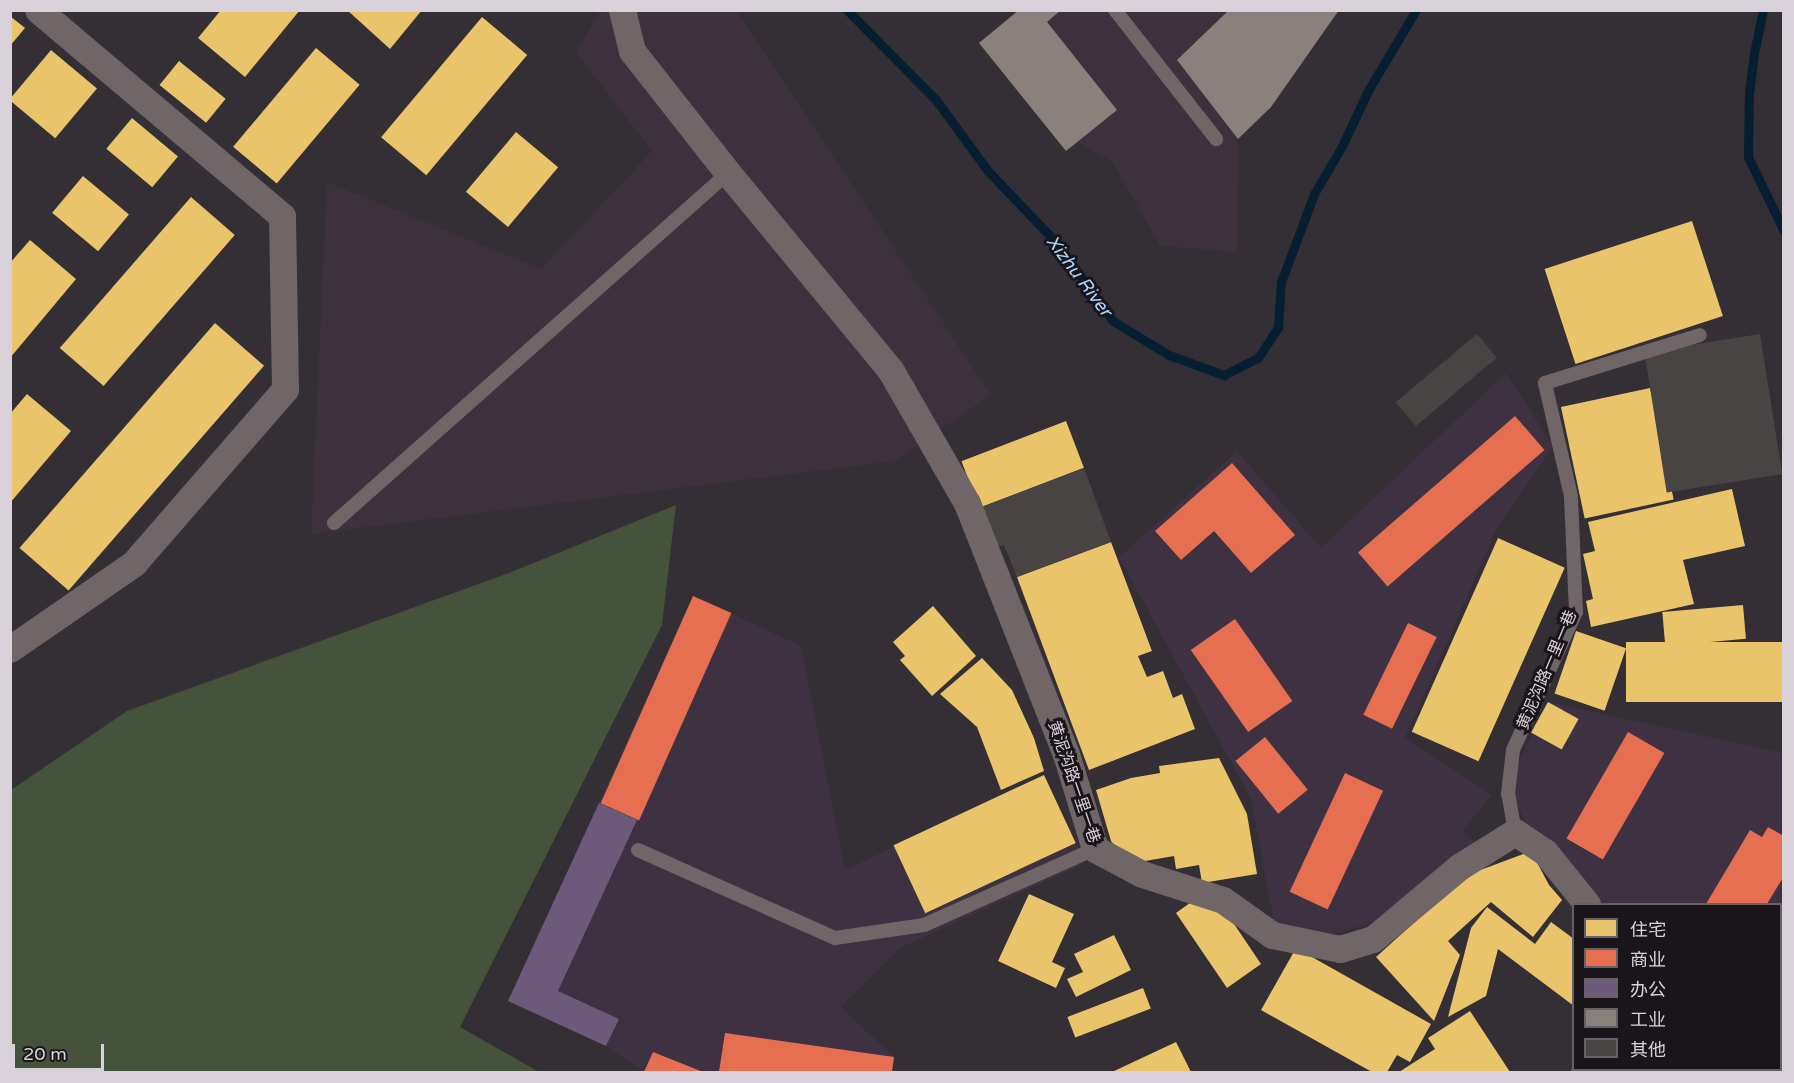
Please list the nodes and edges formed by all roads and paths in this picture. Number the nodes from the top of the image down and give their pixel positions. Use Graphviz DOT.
graph roads {
  1 [pos="38,10"];
  2 [pos="622,10"];
  3 [pos="1115,10"];
  4 [pos="1216,139"];
  5 [pos="728,173"];
  6 [pos="1700,336"];
  7 [pos="334,523"];
  8 [pos="10,649"];
  9 [pos="1515,832"];
  10 [pos="1095,849"];
  11 [pos="638,850"];
  12 [pos="1586,903"];
  1 -- 8 [label="street"];
  2 -- 5 [label="street, 黄泥沟路一里一巷"];
  3 -- 4 [label="lane"];
  5 -- 7 [label="lane"];
  5 -- 10 [label="street, 黄泥沟路一里一巷"];
  6 -- 9 [label="lane, 黄泥沟路一里一巷"];
  9 -- 10 [label="street, 黄泥沟路一里一巷"];
  9 -- 12 [label="street"];
  10 -- 11 [label="lane"];
}
